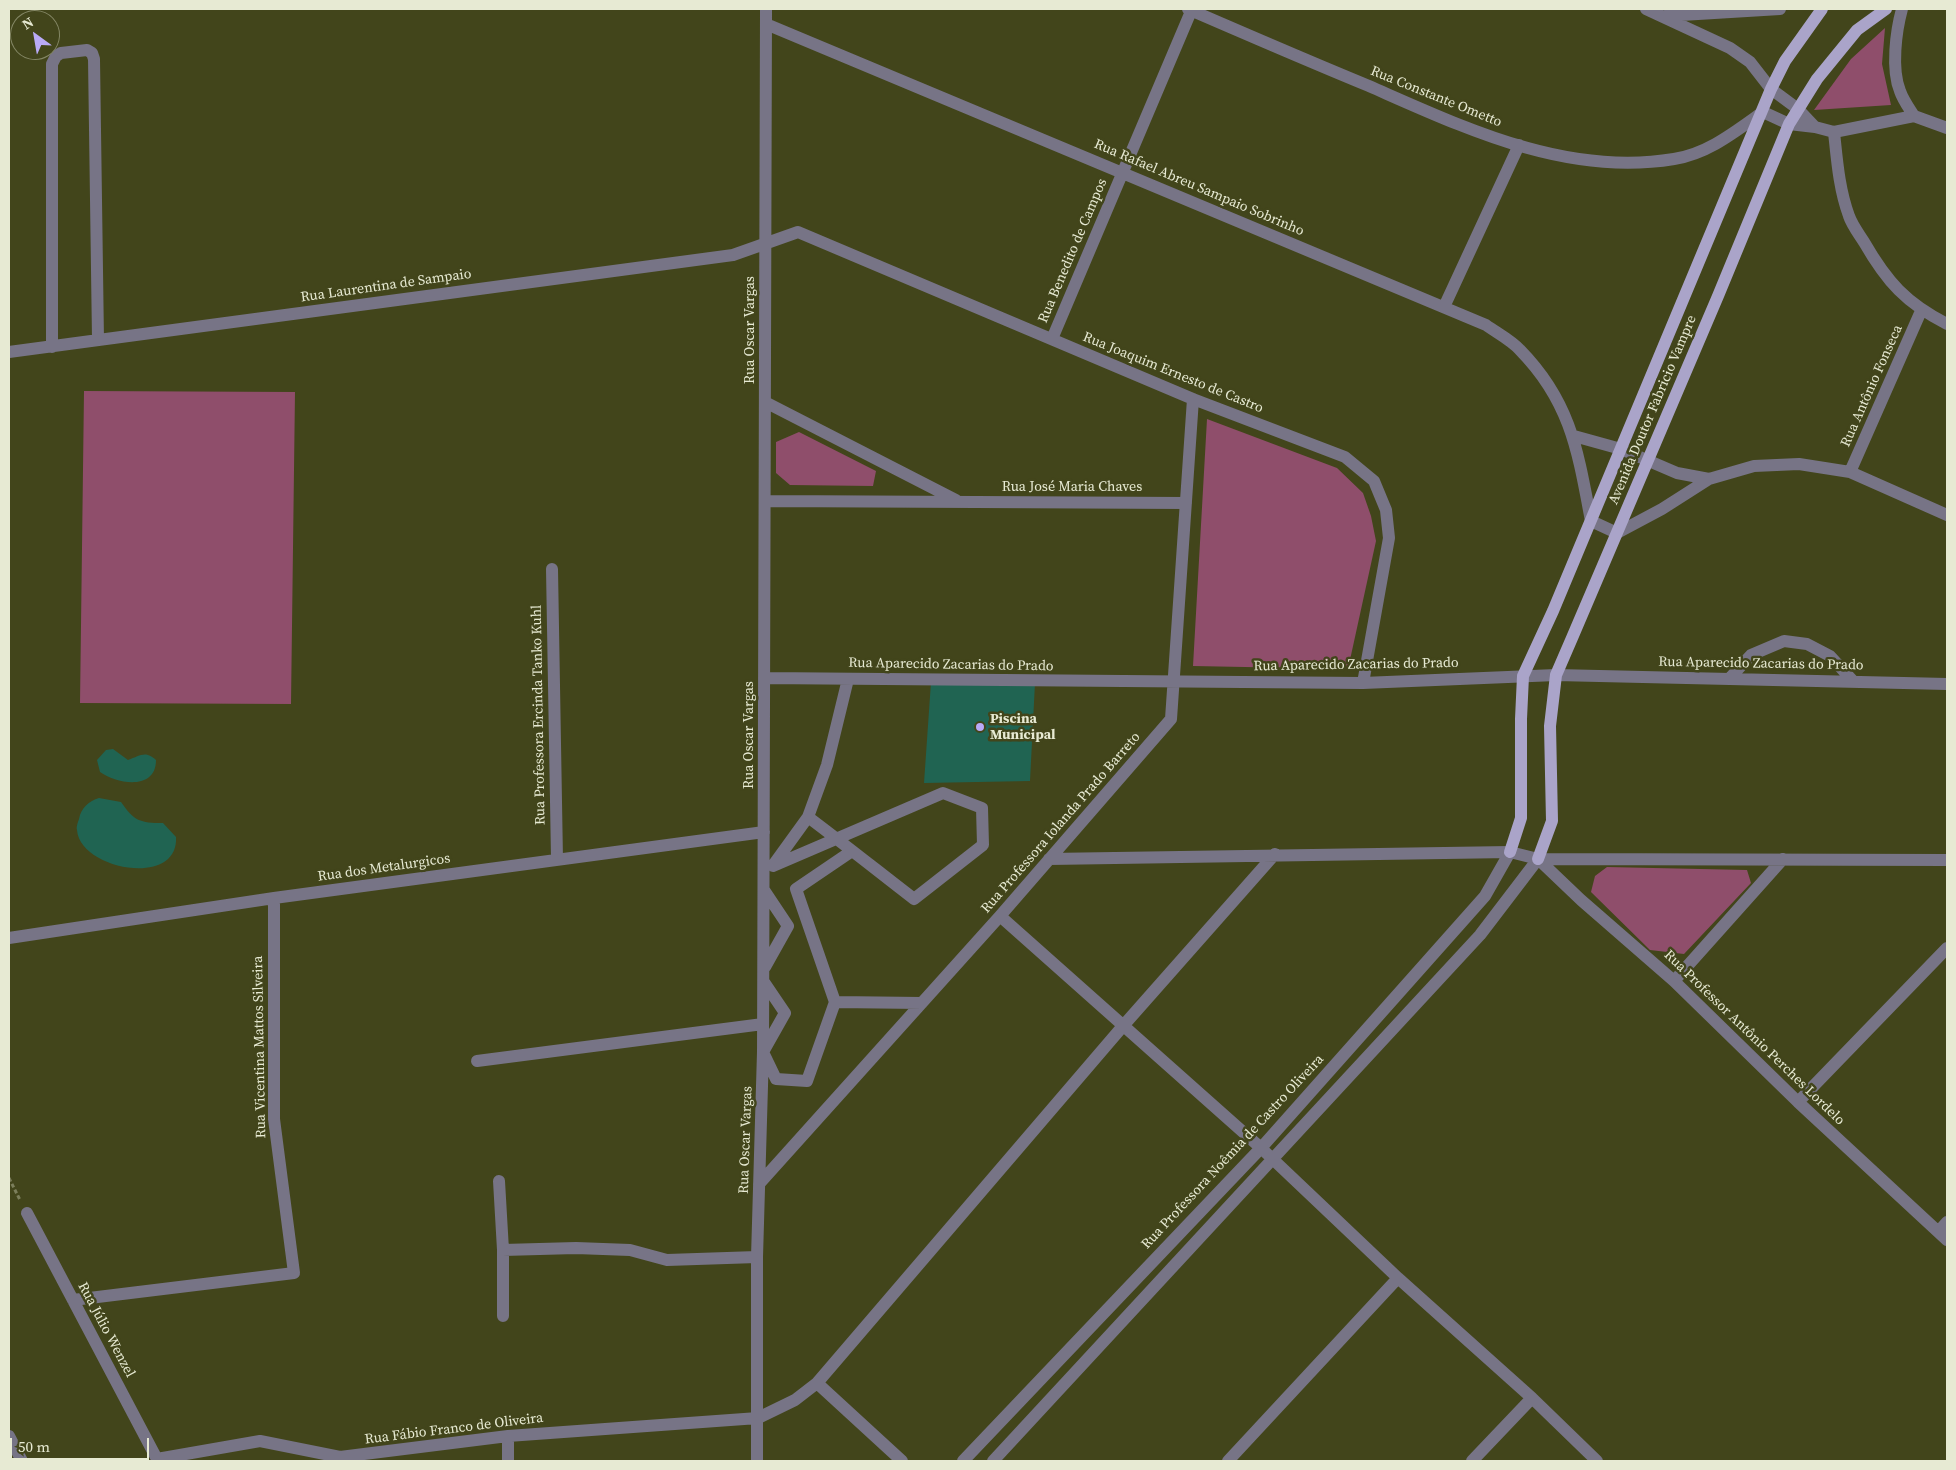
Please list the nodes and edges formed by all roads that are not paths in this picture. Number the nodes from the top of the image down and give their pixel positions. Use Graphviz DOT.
graph roads {
  1 [pos="766,9"];
  2 [pos="1190,9"];
  3 [pos="1646,9"];
  4 [pos="1780,9"];
  5 [pos="1822,9"];
  6 [pos="1886,9"];
  7 [pos="1902,9"];
  8 [pos="1663,16"];
  9 [pos="766,24"];
  10 [pos="1771,89"];
  11 [pos="1798,109"];
  12 [pos="1763,112"];
  13 [pos="1914,116"];
  14 [pos="1789,124"];
  15 [pos="1815,127"];
  16 [pos="1947,128"];
  17 [pos="1834,132"];
  18 [pos="1519,145"];
  19 [pos="1122,173"];
  20 [pos="766,244"];
  21 [pos="1444,307"];
  22 [pos="1921,311"];
  23 [pos="1947,324"];
  24 [pos="1052,339"];
  25 [pos="98,340"];
  26 [pos="52,347"];
  27 [pos="9,352"];
  28 [pos="1193,399"];
  29 [pos="765,402"];
  30 [pos="1574,436"];
  31 [pos="1621,449"];
  32 [pos="1648,461"];
  33 [pos="1850,472"];
  34 [pos="1709,479"];
  35 [pos="765,501"];
  36 [pos="958,502"];
  37 [pos="1186,503"];
  38 [pos="1947,515"];
  39 [pos="1591,521"];
  40 [pos="1617,532"];
  41 [pos="552,569"];
  42 [pos="1556,675"];
  43 [pos="1523,676"];
  44 [pos="764,678"];
  45 [pos="848,679"];
  46 [pos="1729,680"];
  47 [pos="1854,681"];
  48 [pos="1173,682"];
  49 [pos="1363,683"];
  50 [pos="1947,684"];
  51 [pos="808,817"];
  52 [pos="764,832"];
  53 [pos="836,838"];
  54 [pos="852,851"];
  55 [pos="1510,852"];
  56 [pos="1275,854"];
  57 [pos="1049,859"];
  58 [pos="1538,859"];
  59 [pos="1783,859"];
  60 [pos="557,860"];
  61 [pos="1947,860"];
  62 [pos="772,866"];
  63 [pos="764,884"];
  64 [pos="274,898"];
  65 [pos="1000,916"];
  66 [pos="9,938"];
  67 [pos="1947,948"];
  68 [pos="764,976"];
  69 [pos="1674,981"];
  70 [pos="835,1002"];
  71 [pos="922,1002"];
  72 [pos="763,1024"];
  73 [pos="1123,1026"];
  74 [pos="764,1052"];
  75 [pos="477,1060"];
  76 [pos="1798,1102"];
  77 [pos="1261,1148"];
  78 [pos="1272,1159"];
  79 [pos="500,1181"];
  80 [pos="759,1184"];
  81 [pos="26,1212"];
  82 [pos="1944,1231"];
  83 [pos="503,1250"];
  84 [pos="757,1257"];
  85 [pos="1398,1278"];
  86 [pos="73,1300"];
  87 [pos="503,1316"];
  88 [pos="817,1384"];
  89 [pos="1532,1398"];
  90 [pos="758,1418"];
  91 [pos="9,1436"];
  92 [pos="508,1436"];
  93 [pos="158,1460"];
  94 [pos="22,1461"];
  95 [pos="508,1461"];
  96 [pos="757,1461"];
  97 [pos="902,1461"];
  98 [pos="963,1461"];
  99 [pos="993,1461"];
  100 [pos="1228,1461"];
  101 [pos="1472,1461"];
  102 [pos="1597,1461"];
  1 -- 9 [label="street, Rua Oscar Vargas"];
  2 -- 18 [label="street, Rua Constante Ometto"];
  2 -- 19 [label="street, Rua Benedito de Campos"];
  3 -- 8 [label="street"];
  4 -- 8 [label="street"];
  5 -- 10 [label="main road, Avenida Doutor Fabricio Vampre"];
  6 -- 11 [label="main road, Avenida Doutor Fabricio Vampre"];
  7 -- 13 [label="street"];
  8 -- 10 [label="street"];
  9 -- 19 [label="street, Rua Rafael Abreu Sampaio Sobrinho"];
  9 -- 20 [label="street, Rua Oscar Vargas"];
  10 -- 11 [label="street"];
  10 -- 12 [label="main road, Avenida Doutor Fabricio Vampre"];
  11 -- 14 [label="main road, Avenida Doutor Fabricio Vampre"];
  11 -- 15 [label="street"];
  12 -- 14 [label="street"];
  12 -- 18 [label="street, Rua Constante Ometto"];
  12 -- 31 [label="main road, Avenida Doutor Fabricio Vampre"];
  13 -- 16 [label="street"];
  13 -- 17 [label="street"];
  14 -- 15 [label="street"];
  14 -- 32 [label="main road, Avenida Doutor Fabricio Vampre"];
  15 -- 17 [label="street"];
  17 -- 22 [label="street"];
  18 -- 21 [label="street"];
  19 -- 21 [label="street, Rua Rafael Abreu Sampaio Sobrinho"];
  19 -- 24 [label="street, Rua Benedito de Campos"];
  20 -- 24 [label="street, Rua Joaquim Ernesto de Castro"];
  20 -- 25 [label="street, Rua Laurentina de Sampaio"];
  20 -- 29 [label="street, Rua Oscar Vargas"];
  21 -- 30 [label="street, Rua Rafael Abreu Sampaio Sobrinho"];
  22 -- 23 [label="street"];
  22 -- 33 [label="street, Rua Antônio Fonseca"];
  24 -- 28 [label="street, Rua Joaquim Ernesto de Castro"];
  25 -- 26 [label="street, Rua Laurentina de Sampaio"];
  25 -- 26 [label="street"];
  26 -- 27 [label="street, Rua Laurentina de Sampaio"];
  28 -- 37 [label="street, Rua Professora Iolanda Prado Barreto"];
  28 -- 49 [label="street, Rua Joaquim Ernesto de Castro"];
  29 -- 35 [label="street, Rua Oscar Vargas"];
  29 -- 36 [label="street, Rua José Maria Chaves"];
  30 -- 31 [label="street"];
  30 -- 39 [label="street, Rua Rafael Abreu Sampaio Sobrinho"];
  31 -- 32 [label="street"];
  31 -- 39 [label="main road, Avenida Doutor Fabricio Vampre"];
  32 -- 34 [label="street"];
  32 -- 40 [label="main road, Avenida Doutor Fabricio Vampre"];
  33 -- 34 [label="street"];
  33 -- 38 [label="street"];
  34 -- 40 [label="street"];
  35 -- 36 [label="street, Rua José Maria Chaves"];
  35 -- 44 [label="street, Rua Oscar Vargas"];
  36 -- 37 [label="street, Rua José Maria Chaves"];
  37 -- 48 [label="street, Rua Professora Iolanda Prado Barreto"];
  39 -- 40 [label="street"];
  39 -- 43 [label="main road, Avenida Doutor Fabricio Vampre"];
  40 -- 42 [label="main road, Avenida Doutor Fabricio Vampre"];
  41 -- 60 [label="street, Rua Professora Ercinda Tanko Kuhl"];
  42 -- 43 [label="street, Rua Aparecido Zacarias do Prado"];
  42 -- 46 [label="street, Rua Aparecido Zacarias do Prado"];
  42 -- 58 [label="main road, Avenida Doutor Fabricio Vampre"];
  43 -- 49 [label="street, Rua Aparecido Zacarias do Prado"];
  43 -- 55 [label="main road, Avenida Doutor Fabricio Vampre"];
  44 -- 45 [label="street, Rua Aparecido Zacarias do Prado"];
  44 -- 52 [label="street, Rua Oscar Vargas"];
  45 -- 48 [label="street, Rua Aparecido Zacarias do Prado"];
  45 -- 51 [label="street"];
  46 -- 47 [label="street, Rua Aparecido Zacarias do Prado"];
  46 -- 47 [label="street"];
  47 -- 50 [label="street, Rua Aparecido Zacarias do Prado"];
  48 -- 49 [label="street, Rua Aparecido Zacarias do Prado"];
  48 -- 57 [label="street, Rua Professora Iolanda Prado Barreto"];
  51 -- 53 [label="street"];
  51 -- 62 [label="street"];
  52 -- 60 [label="street, Rua dos Metalurgicos"];
  52 -- 63 [label="street, Rua Oscar Vargas"];
  53 -- 54 [label="street"];
  53 -- 54 [label="street"];
  53 -- 62 [label="street"];
  54 -- 70 [label="street"];
  55 -- 56 [label="street"];
  55 -- 58 [label="street"];
  55 -- 77 [label="street, Rua Professora Noêmia de Castro Oliveira"];
  56 -- 57 [label="street"];
  56 -- 73 [label="street"];
  57 -- 65 [label="street, Rua Professora Iolanda Prado Barreto"];
  58 -- 59 [label="street"];
  58 -- 69 [label="street, Rua Professor Antônio Perches Lordelo"];
  58 -- 78 [label="street"];
  59 -- 61 [label="street"];
  59 -- 69 [label="street"];
  60 -- 64 [label="street, Rua dos Metalurgicos"];
  62 -- 63 [label="street"];
  63 -- 68 [label="street, Rua Oscar Vargas"];
  63 -- 68 [label="street"];
  64 -- 66 [label="street, Rua dos Metalurgicos"];
  64 -- 86 [label="street, Rua Vicentina Mattos Silveira"];
  65 -- 71 [label="street, Rua Professora Iolanda Prado Barreto"];
  65 -- 73 [label="street"];
  67 -- 76 [label="street"];
  68 -- 72 [label="street, Rua Oscar Vargas"];
  68 -- 74 [label="street"];
  69 -- 76 [label="street, Rua Professor Antônio Perches Lordelo"];
  70 -- 71 [label="street"];
  70 -- 74 [label="street"];
  71 -- 80 [label="street, Rua Professora Iolanda Prado Barreto"];
  72 -- 74 [label="street, Rua Oscar Vargas"];
  72 -- 75 [label="street"];
  73 -- 77 [label="street"];
  73 -- 88 [label="street"];
  74 -- 80 [label="street, Rua Oscar Vargas"];
  76 -- 82 [label="street, Rua Professor Antônio Perches Lordelo"];
  77 -- 78 [label="street"];
  77 -- 98 [label="street, Rua Professora Noêmia de Castro Oliveira"];
  78 -- 85 [label="street"];
  78 -- 99 [label="street"];
  79 -- 83 [label="street"];
  80 -- 84 [label="street, Rua Oscar Vargas"];
  81 -- 86 [label="street, Rua Júlio Wenzel"];
  83 -- 84 [label="street"];
  83 -- 87 [label="street"];
  84 -- 90 [label="street, Rua Oscar Vargas"];
  85 -- 89 [label="street"];
  85 -- 100 [label="street"];
  86 -- 93 [label="street, Rua Júlio Wenzel"];
  88 -- 90 [label="street"];
  88 -- 97 [label="street"];
  89 -- 101 [label="street"];
  89 -- 102 [label="street"];
  90 -- 92 [label="street, Rua Fábio Franco de Oliveira"];
  90 -- 96 [label="street, Rua Oscar Vargas"];
  91 -- 94 [label="street"];
  92 -- 93 [label="street, Rua Fábio Franco de Oliveira"];
  92 -- 95 [label="street"];
}
